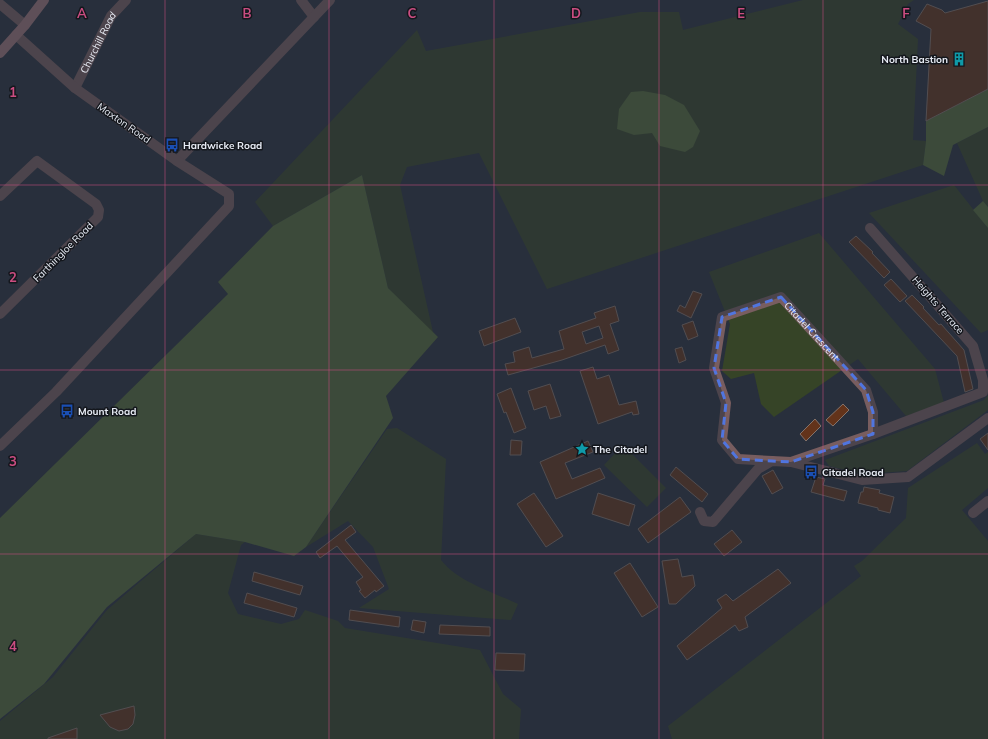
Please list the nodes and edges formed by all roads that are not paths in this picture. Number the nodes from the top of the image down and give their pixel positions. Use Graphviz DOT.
graph roads {
  1 [pos="44,0"];
  2 [pos="126,0"];
  3 [pos="301,0"];
  4 [pos="330,0"];
  5 [pos="0,4"];
  6 [pos="314,17"];
  7 [pos="25,25"];
  8 [pos="16,35"];
  9 [pos="0,53"];
  10 [pos="75,88"];
  11 [pos="177,161"];
  12 [pos="0,196"];
  13 [pos="870,228"];
  14 [pos="0,314"];
  15 [pos="988,418"];
  16 [pos="873,434"];
  17 [pos="0,446"];
  18 [pos="772,461"];
  19 [pos="791,462"];
  20 [pos="988,501"];
  21 [pos="700,512"];
  22 [pos="973,514"];
  1 -- 7 [label="main road"];
  2 -- 10 [label="street, Churchill Road"];
  3 -- 6 [label="street"];
  4 -- 6 [label="street"];
  5 -- 7 [label="street"];
  6 -- 11 [label="street"];
  7 -- 8 [label="main road"];
  8 -- 9 [label="main road"];
  8 -- 10 [label="street, Maxton Road"];
  10 -- 11 [label="street, Maxton Road"];
  11 -- 17 [label="street, Maxton Road"];
  12 -- 14 [label="street, Farthingloe Road"];
  13 -- 16 [label="street, Heights Terrace"];
  15 -- 19 [label="street"];
  16 -- 18 [label="street, Citadel Crescent"];
  16 -- 19 [label="street"];
  18 -- 19 [label="street"];
  18 -- 21 [label="street"];
  20 -- 22 [label="street"];
}
